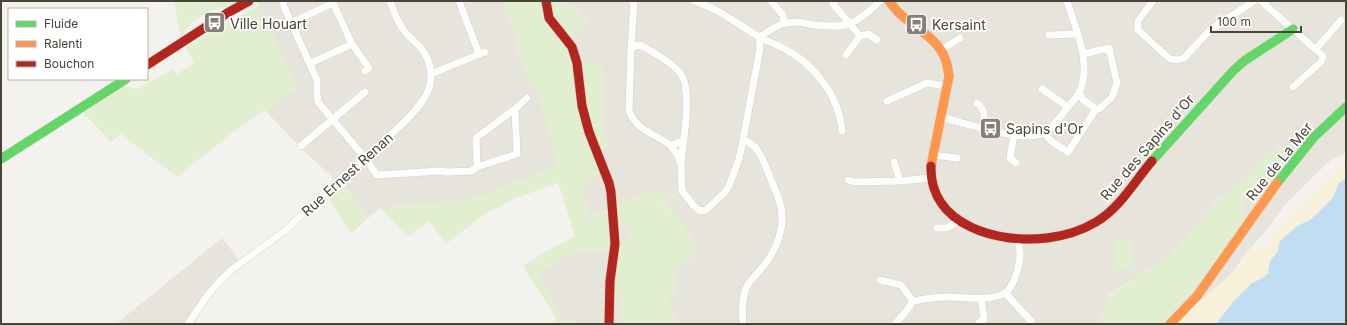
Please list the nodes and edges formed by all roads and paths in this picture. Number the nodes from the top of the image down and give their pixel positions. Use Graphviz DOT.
graph roads {
  1 [pos="249,1"];
  2 [pos="390,1"];
  3 [pos="459,1"];
  4 [pos="546,1"];
  5 [pos="634,1"];
  6 [pos="696,1"];
  7 [pos="771,1"];
  8 [pos="834,1"];
  9 [pos="880,1"];
  10 [pos="889,1"];
  11 [pos="1067,1"];
  12 [pos="1153,1"];
  13 [pos="1254,1"];
  14 [pos="1260,1"];
  15 [pos="282,3"];
  16 [pos="1341,20"];
  17 [pos="291,23"];
  18 [pos="784,23"];
  19 [pos="849,24"];
  20 [pos="632,28"];
  21 [pos="1293,29"];
  22 [pos="1077,34"];
  23 [pos="1049,35"];
  24 [pos="860,36"];
  25 [pos="759,37"];
  26 [pos="960,38"];
  27 [pos="877,40"];
  28 [pos="352,44"];
  29 [pos="640,45"];
  30 [pos="631,49"];
  31 [pos="942,50"];
  32 [pos="1316,50"];
  33 [pos="1083,54"];
  34 [pos="846,55"];
  35 [pos="311,63"];
  36 [pos="148,64"];
  37 [pos="365,71"];
  38 [pos="432,74"];
  39 [pos="124,80"];
  40 [pos="947,86"];
  41 [pos="1293,87"];
  42 [pos="1042,89"];
  43 [pos="365,92"];
  44 [pos="1079,92"];
  45 [pos="527,98"];
  46 [pos="887,101"];
  47 [pos="977,103"];
  48 [pos="1068,107"];
  49 [pos="1346,107"];
  50 [pos="1096,109"];
  51 [pos="515,110"];
  52 [pos="941,117"];
  53 [pos="333,120"];
  54 [pos="984,128"];
  55 [pos="842,131"];
  56 [pos="1044,133"];
  57 [pos="1014,134"];
  58 [pos="684,140"];
  59 [pos="743,140"];
  60 [pos="670,145"];
  61 [pos="301,146"];
  62 [pos="933,155"];
  63 [pos="365,158"];
  64 [pos="957,158"];
  65 [pos="1,159"];
  66 [pos="894,162"];
  67 [pos="1016,163"];
  68 [pos="681,165"];
  69 [pos="477,167"];
  70 [pos="931,178"];
  71 [pos="848,180"];
  72 [pos="900,181"];
  73 [pos="958,221"];
  74 [pos="937,228"];
  75 [pos="1018,239"];
  76 [pos="880,280"];
  77 [pos="1004,294"];
  78 [pos="981,298"];
  79 [pos="913,301"];
  80 [pos="1031,321"];
  81 [pos="979,322"];
  82 [pos="188,324"];
  83 [pos="610,324"];
  84 [pos="743,324"];
  85 [pos="895,324"];
  86 [pos="1170,324"];
  1 -- 36 [label="street"];
  2 -- 38 [label="street"];
  3 -- 38 [label="street"];
  4 -- 83 [label="street"];
  5 -- 20 [label="street"];
  6 -- 25 [label="street"];
  7 -- 18 [label="street"];
  8 -- 19 [label="street"];
  9 -- 19 [label="street"];
  10 -- 31 [label="street, Rue des Sapins d'Or"];
  11 -- 22 [label="street"];
  12 -- 13 [label="street"];
  14 -- 21 [label="street"];
  15 -- 17 [label="street"];
  16 -- 32 [label="street"];
  17 -- 28 [label="street"];
  17 -- 35 [label="street"];
  18 -- 19 [label="street"];
  18 -- 25 [label="street"];
  19 -- 24 [label="street"];
  20 -- 29 [label="street"];
  20 -- 30 [label="street"];
  21 -- 32 [label="street"];
  21 -- 75 [label="street, Rue des Sapins d'Or"];
  22 -- 23 [label="street"];
  22 -- 33 [label="street"];
  24 -- 27 [label="street"];
  24 -- 34 [label="street"];
  25 -- 55 [label="street"];
  25 -- 59 [label="street"];
  26 -- 31 [label="street"];
  28 -- 35 [label="street"];
  28 -- 37 [label="street"];
  29 -- 30 [label="street"];
  29 -- 58 [label="street"];
  30 -- 60 [label="street"];
  31 -- 40 [label="street, Rue des Sapins d'Or"];
  32 -- 41 [label="street"];
  33 -- 44 [label="street"];
  33 -- 50 [label="street"];
  35 -- 53 [label="street"];
  38 -- 63 [label="street, Rue Ernest Renan"];
  39 -- 65 [label="street"];
  40 -- 46 [label="street"];
  40 -- 52 [label="street, Rue des Sapins d'Or"];
  42 -- 48 [label="street"];
  43 -- 53 [label="street"];
  44 -- 48 [label="street"];
  44 -- 50 [label="street"];
  45 -- 51 [label="street"];
  47 -- 54 [label="street"];
  48 -- 56 [label="street"];
  49 -- 86 [label="street, Rue de La Mer"];
  50 -- 56 [label="street"];
  51 -- 69 [label="street"];
  51 -- 69 [label="street"];
  52 -- 54 [label="street"];
  52 -- 62 [label="street, Rue des Sapins d'Or"];
  53 -- 61 [label="street"];
  53 -- 63 [label="street"];
  54 -- 57 [label="street"];
  56 -- 57 [label="street"];
  57 -- 67 [label="street"];
  58 -- 60 [label="street"];
  58 -- 68 [label="street"];
  59 -- 68 [label="street"];
  59 -- 84 [label="street"];
  60 -- 68 [label="street"];
  62 -- 64 [label="street"];
  62 -- 70 [label="street, Rue des Sapins d'Or"];
  63 -- 69 [label="street"];
  63 -- 82 [label="street, Rue Ernest Renan"];
  66 -- 72 [label="street"];
  70 -- 72 [label="street"];
  70 -- 73 [label="street, Rue des Sapins d'Or"];
  71 -- 72 [label="street"];
  73 -- 74 [label="street"];
  73 -- 75 [label="street, Rue des Sapins d'Or"];
  75 -- 77 [label="street"];
  76 -- 79 [label="street"];
  77 -- 78 [label="street"];
  77 -- 80 [label="street"];
  78 -- 79 [label="street"];
  78 -- 81 [label="street"];
  79 -- 85 [label="street"];
}
